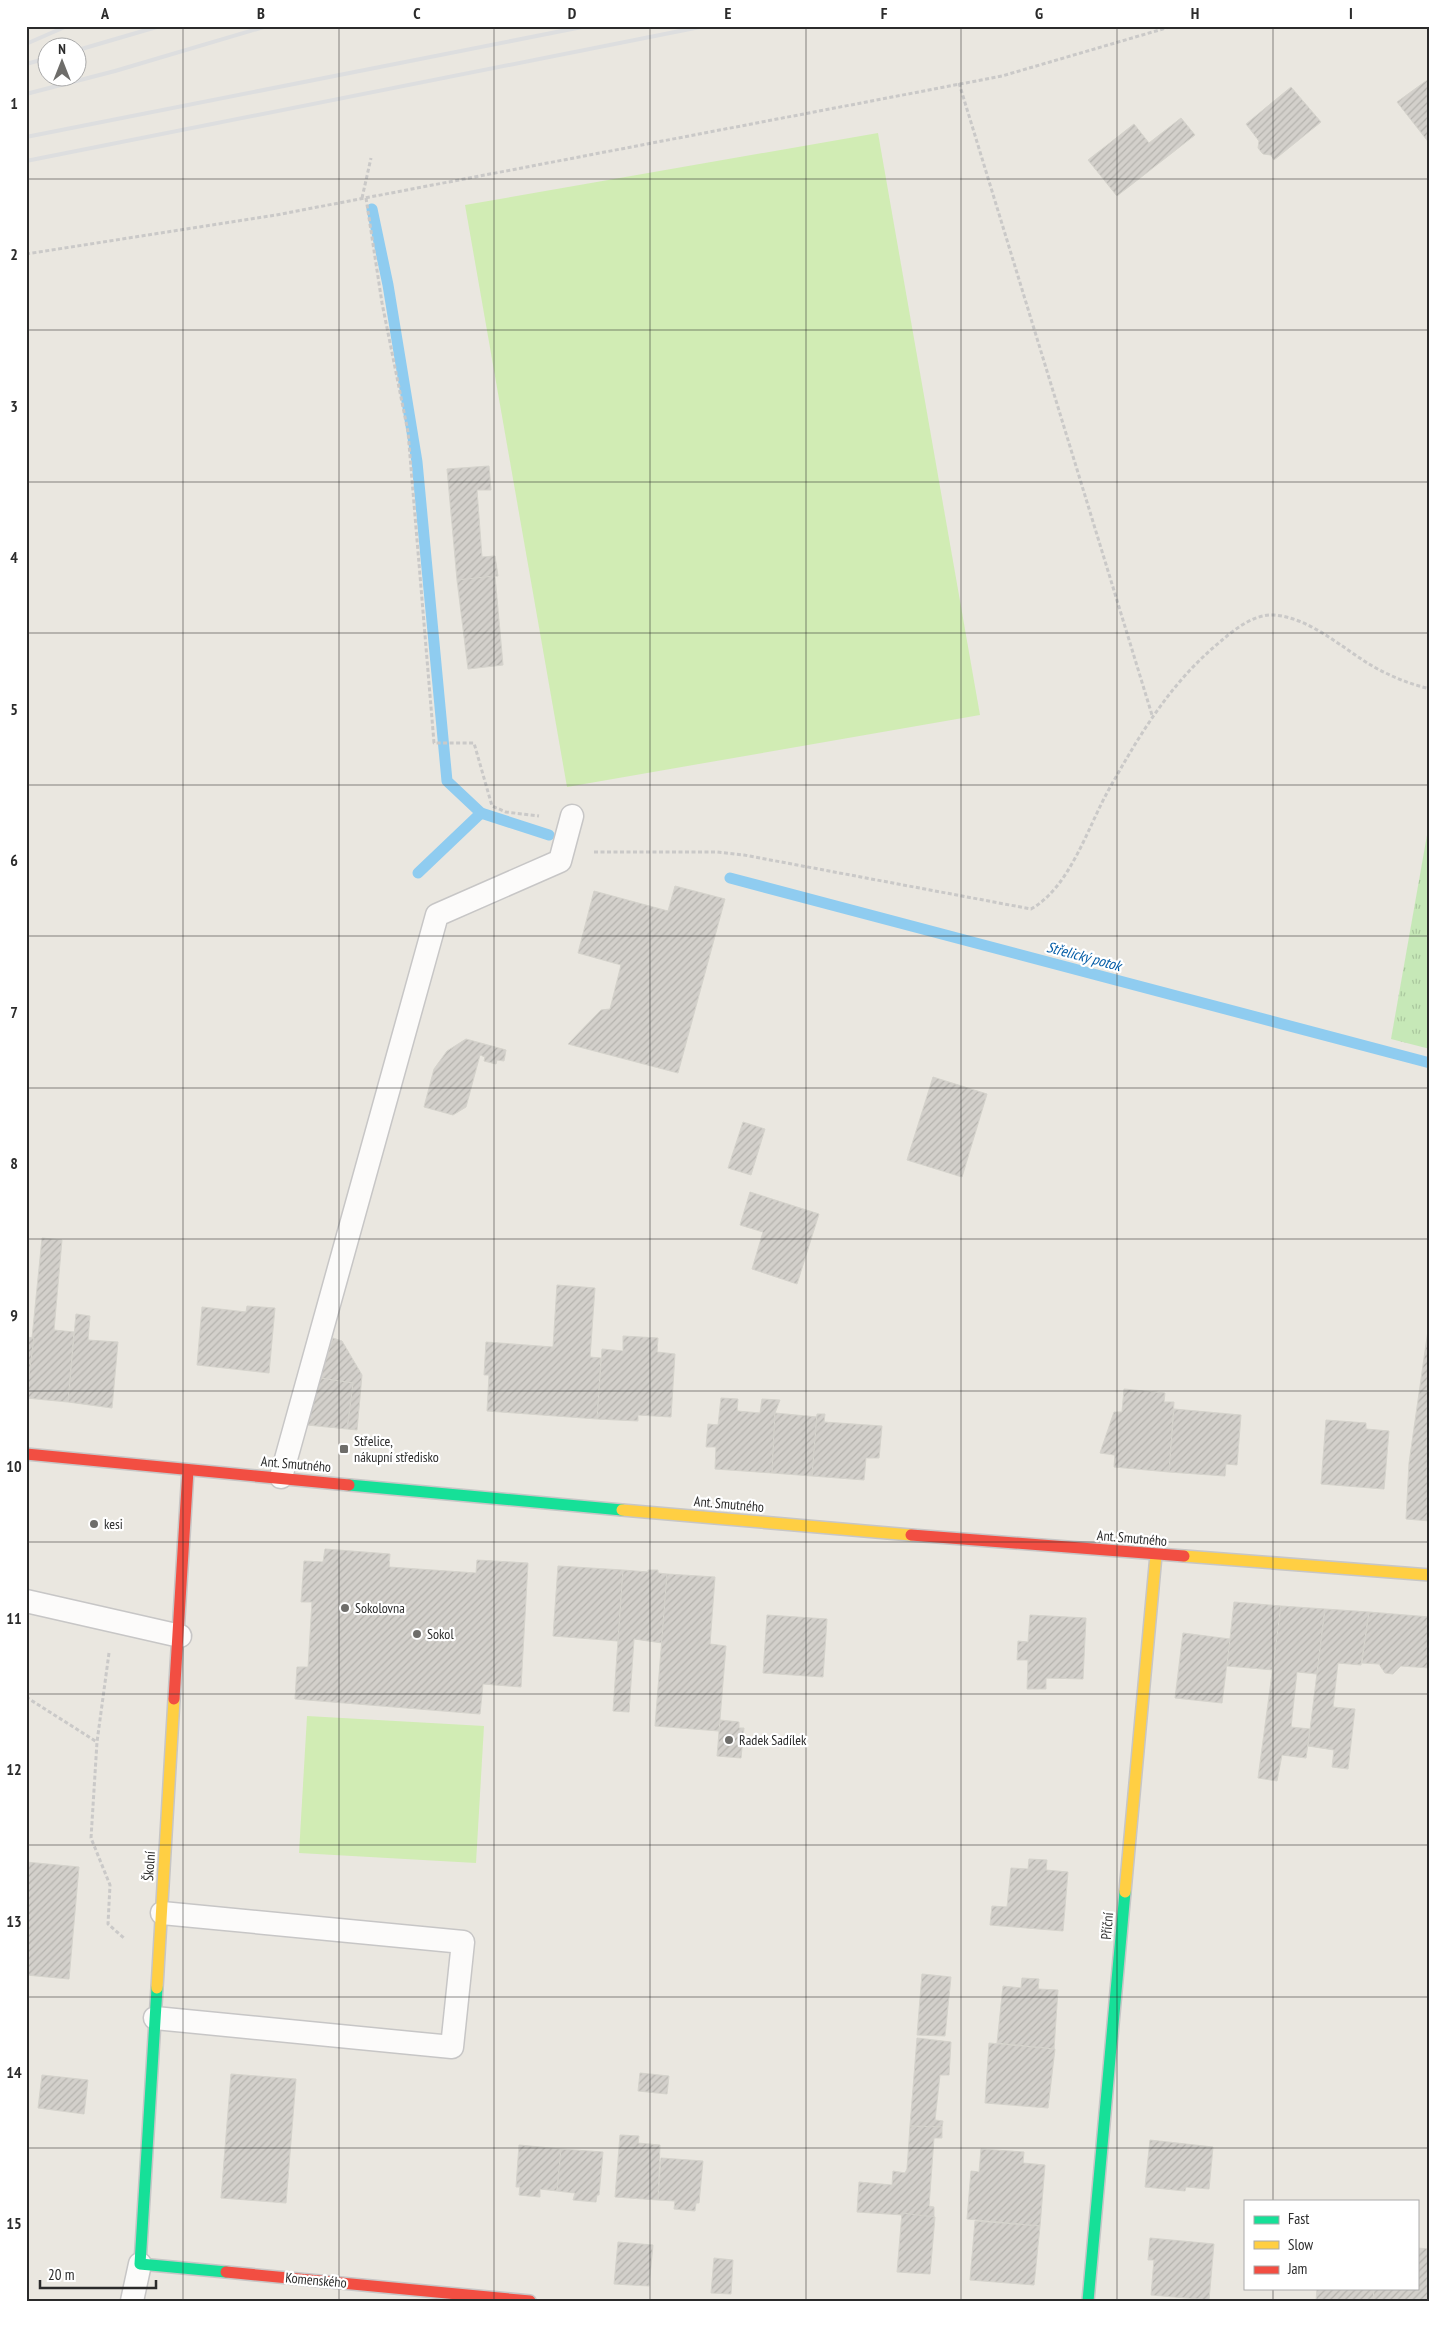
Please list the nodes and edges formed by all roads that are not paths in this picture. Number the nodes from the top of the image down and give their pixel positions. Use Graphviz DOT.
graph roads {
  1 [pos="571,818"];
  2 [pos="26,1454"];
  3 [pos="188,1470"];
  4 [pos="281,1477"];
  5 [pos="1156,1555"];
  6 [pos="1430,1575"];
  7 [pos="26,1601"];
  8 [pos="180,1636"];
  9 [pos="162,1913"];
  10 [pos="155,2018"];
  11 [pos="140,2264"];
  12 [pos="132,2301"];
  13 [pos="530,2301"];
  14 [pos="1088,2301"];
  1 -- 4 [label="lane"];
  2 -- 3 [label="street, Ant. Smutného"];
  3 -- 4 [label="street, Ant. Smutného"];
  3 -- 8 [label="street, Školní"];
  4 -- 5 [label="street, Ant. Smutného"];
  5 -- 6 [label="street, Ant. Smutného"];
  5 -- 14 [label="street, Příční"];
  7 -- 8 [label="lane"];
  8 -- 9 [label="street, Školní"];
  9 -- 10 [label="street, Školní"];
  9 -- 10 [label="lane"];
  10 -- 11 [label="street, Školní"];
  11 -- 12 [label="lane"];
  11 -- 13 [label="street, Komenského"];
}
